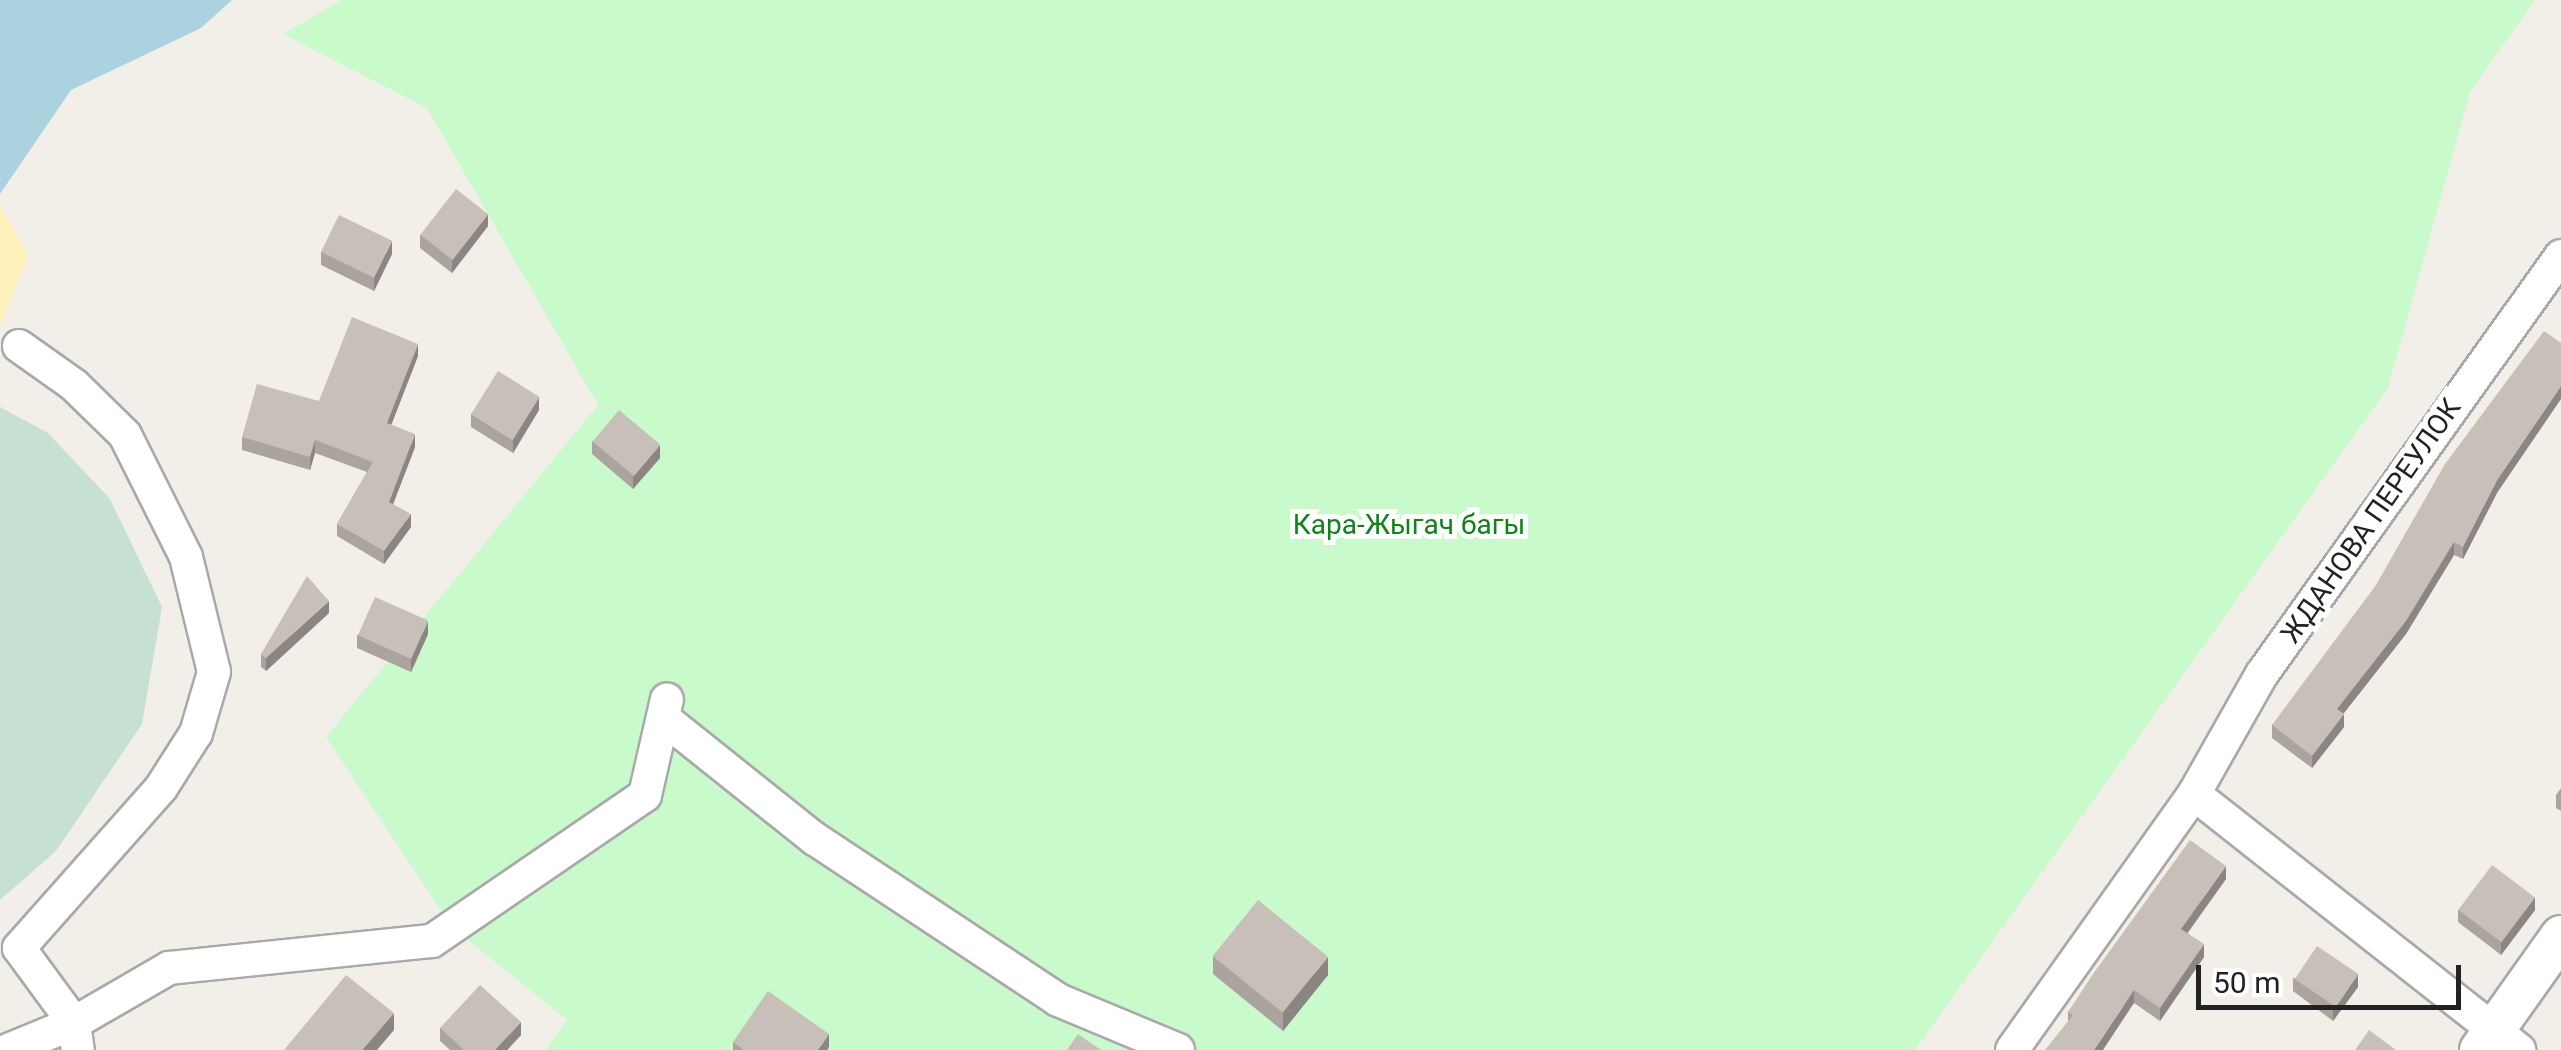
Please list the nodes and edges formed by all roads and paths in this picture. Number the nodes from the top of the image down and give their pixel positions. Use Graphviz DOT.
graph roads {
  1 [pos="2561,256"];
  2 [pos="19,346"];
  3 [pos="2194,794"];
  4 [pos="2561,936"];
  5 [pos="76,1036"];
  6 [pos="2497,1044"];
  7 [pos="8,1050"];
  8 [pos="1178,1050"];
  9 [pos="2012,1050"];
  1 -- 3 [label="street, ЖДАНОВА ПЕРЕУЛОК"];
  2 -- 5 [label="street"];
  3 -- 6 [label="street"];
  3 -- 9 [label="street, ЖДАНОВА ПЕРЕУЛОК"];
  4 -- 6 [label="street"];
  5 -- 7 [label="street"];
  5 -- 8 [label="street"];
}
